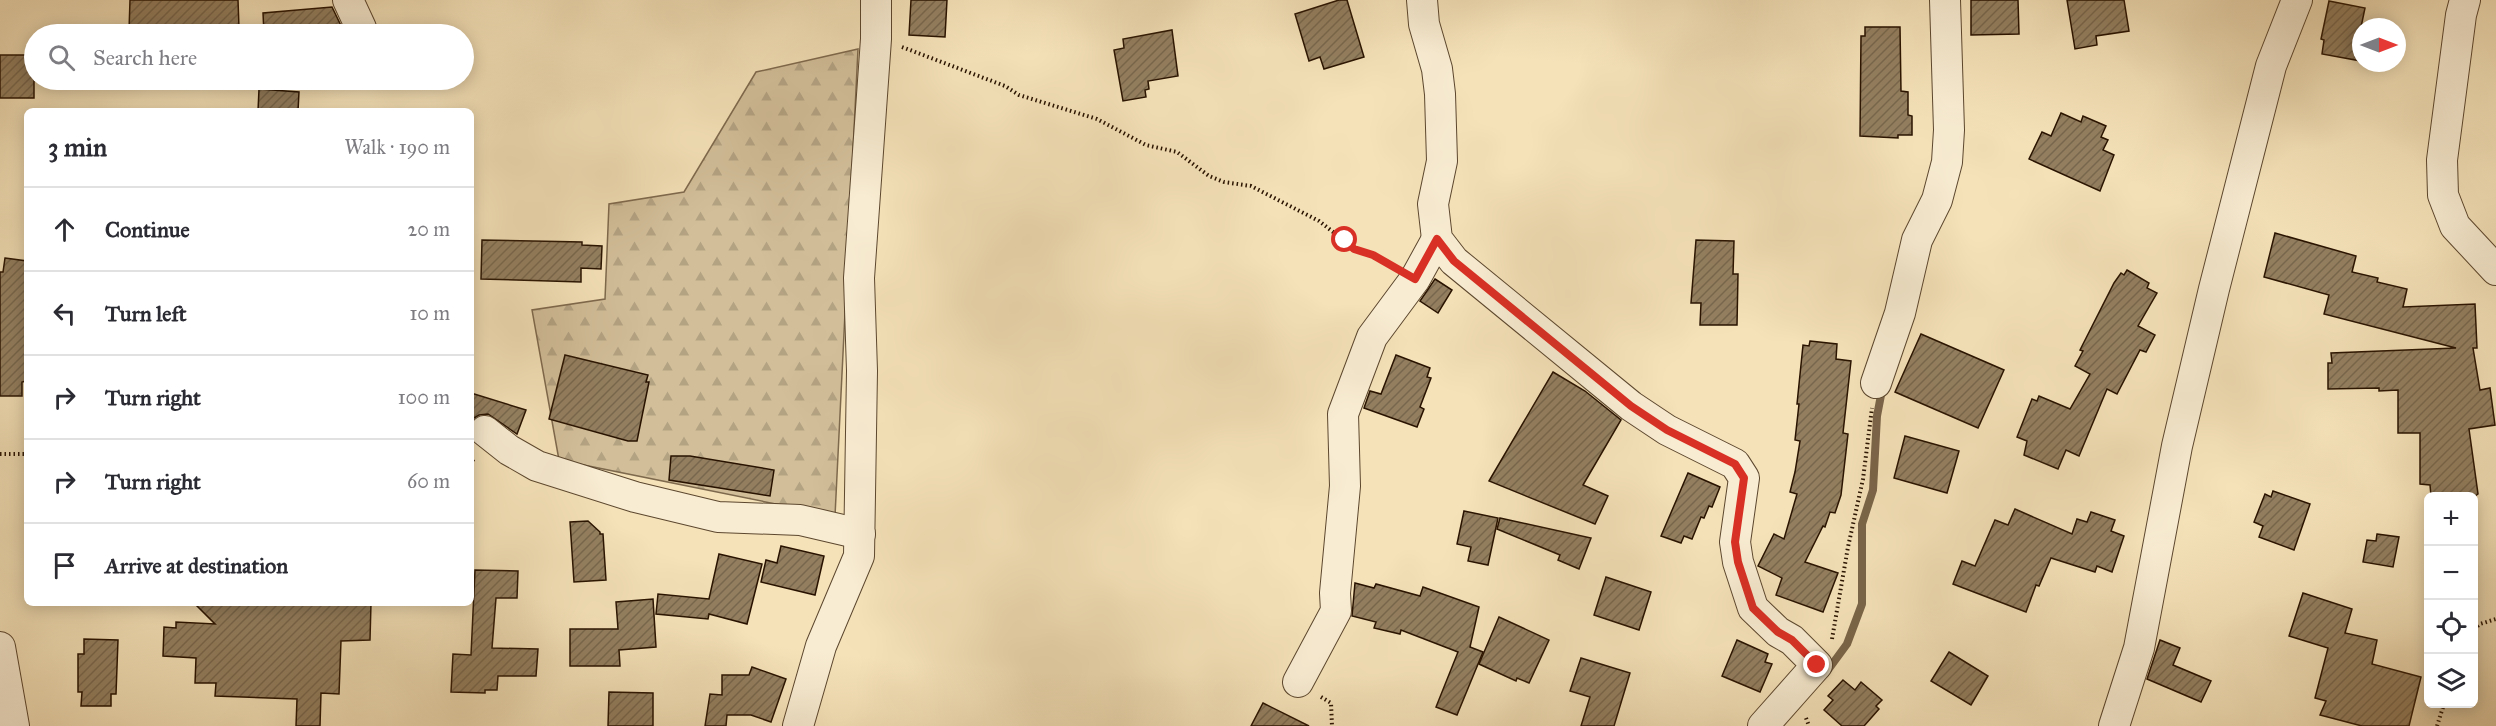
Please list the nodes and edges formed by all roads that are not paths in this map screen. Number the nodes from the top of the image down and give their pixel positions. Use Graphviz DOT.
graph roads {
  1 [pos="348,0"];
  2 [pos="876,0"];
  3 [pos="1422,0"];
  4 [pos="1945,0"];
  5 [pos="2297,0"];
  6 [pos="2465,0"];
  7 [pos="360,24"];
  8 [pos="1437,239"];
  9 [pos="2496,270"];
  10 [pos="1876,383"];
  11 [pos="485,432"];
  12 [pos="860,534"];
  13 [pos="0,647"];
  14 [pos="1298,682"];
  15 [pos="14,726"];
  16 [pos="798,726"];
  17 [pos="1763,726"];
  18 [pos="2114,726"];
  1 -- 7 [label="street"];
  2 -- 12 [label="street"];
  3 -- 8 [label="street"];
  4 -- 10 [label="street"];
  5 -- 18 [label="street"];
  6 -- 9 [label="street"];
  8 -- 14 [label="street"];
  8 -- 17 [label="street"];
  11 -- 12 [label="street"];
  12 -- 16 [label="street"];
  13 -- 15 [label="street"];
}
